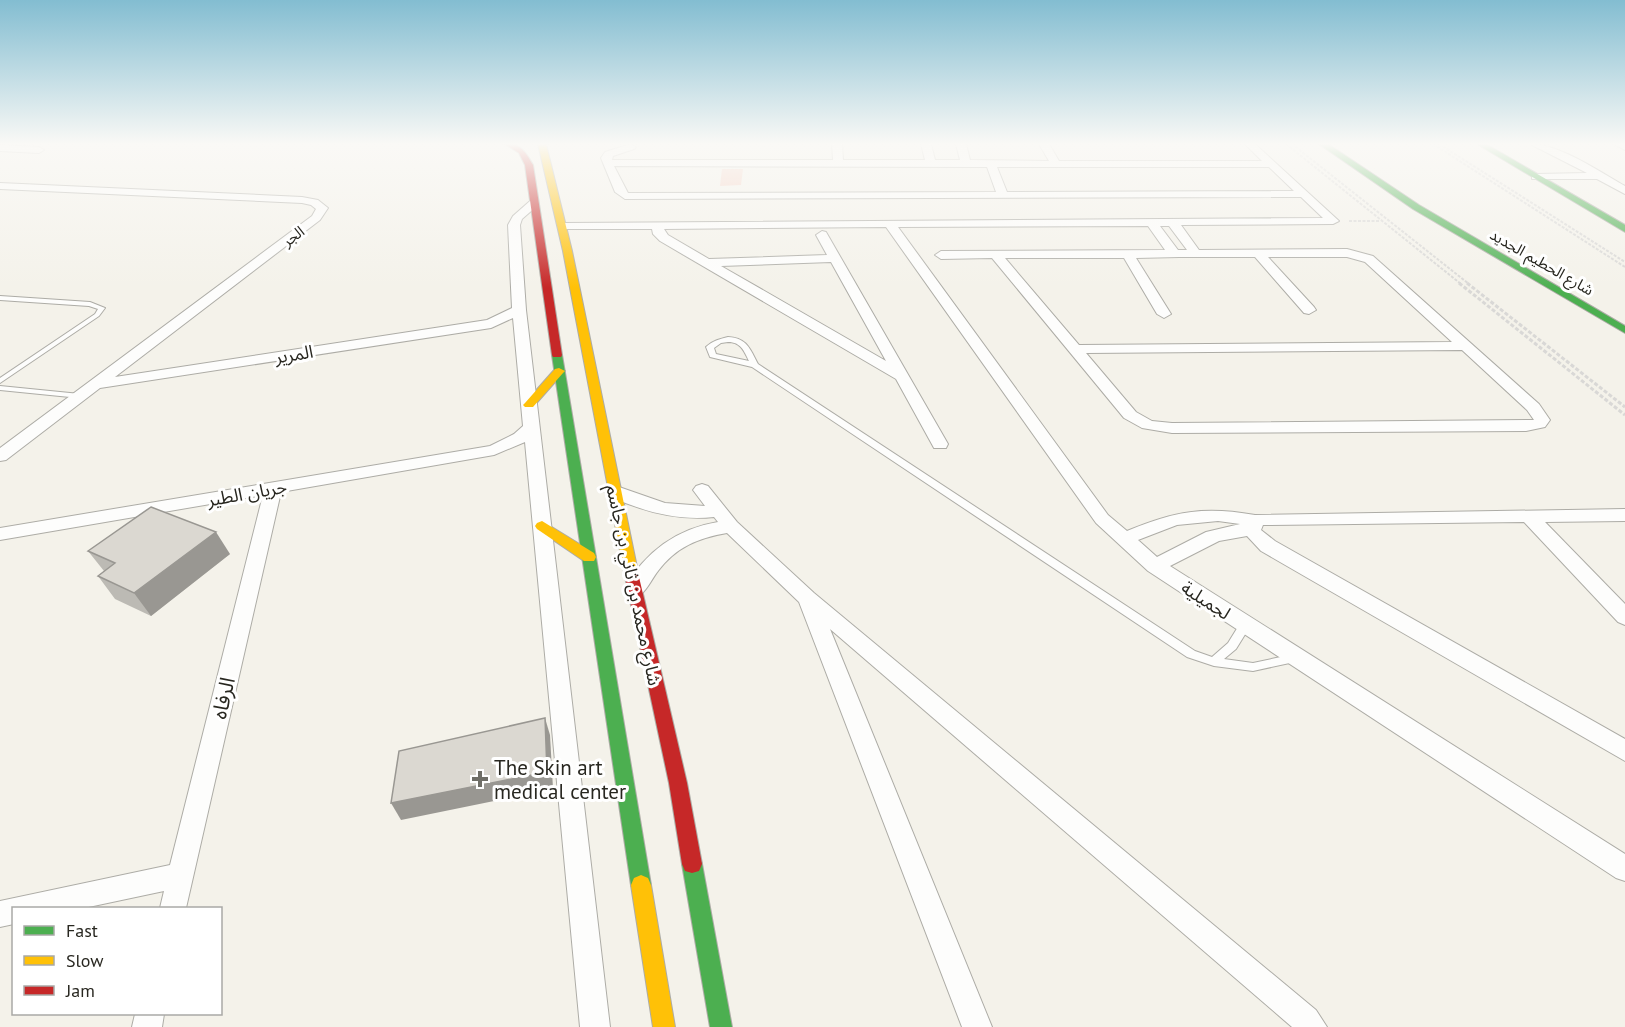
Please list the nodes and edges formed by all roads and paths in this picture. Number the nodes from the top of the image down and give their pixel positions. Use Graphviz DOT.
graph roads {
  1 [pos="128,192"];
  2 [pos="532,192"];
  3 [pos="555,192"];
  4 [pos="620,192"];
  5 [pos="652,192"];
  6 [pos="933,192"];
  7 [pos="1002,192"];
  8 [pos="1152,192"];
  9 [pos="1302,192"];
  10 [pos="1346,192"];
  11 [pos="1353,192"];
  12 [pos="1394,192"];
  13 [pos="1508,192"];
  14 [pos="1515,192"];
  15 [pos="1561,192"];
  16 [pos="1304,194"];
  17 [pos="940,195"];
  18 [pos="968,195"];
  19 [pos="1003,195"];
  20 [pos="1154,195"];
  21 [pos="534,203"];
  22 [pos="1333,221"];
  23 [pos="1382,221"];
  24 [pos="950,222"];
  25 [pos="980,222"];
  26 [pos="1151,222"];
  27 [pos="1172,222"];
  28 [pos="889,223"];
  29 [pos="657,225"];
  30 [pos="672,225"];
  31 [pos="564,226"];
  32 [pos="1625,230"];
  33 [pos="822,235"];
  34 [pos="675,244"];
  35 [pos="1196,254"];
  36 [pos="1259,254"];
  37 [pos="941,255"];
  38 [pos="996,255"];
  39 [pos="1128,255"];
  40 [pos="1175,255"];
  41 [pos="835,258"];
  42 [pos="1625,262"];
  43 [pos="704,263"];
  44 [pos="1625,267"];
  45 [pos="0,298"];
  46 [pos="519,310"];
  47 [pos="1310,310"];
  48 [pos="1164,314"];
  49 [pos="491,324"];
  50 [pos="1625,331"];
  51 [pos="521,332"];
  52 [pos="1466,346"];
  53 [pos="1073,349"];
  54 [pos="754,365"];
  55 [pos="559,371"];
  56 [pos="901,376"];
  57 [pos="0,381"];
  58 [pos="96,384"];
  59 [pos="0,388"];
  60 [pos="80,396"];
  61 [pos="529,405"];
  62 [pos="1625,407"];
  63 [pos="1625,415"];
  64 [pos="531,427"];
  65 [pos="940,444"];
  66 [pos="494,450"];
  67 [pos="0,456"];
  68 [pos="534,458"];
  69 [pos="273,488"];
  70 [pos="702,490"];
  71 [pos="614,491"];
  72 [pos="719,511"];
  73 [pos="1625,515"];
  74 [pos="1530,517"];
  75 [pos="542,526"];
  76 [pos="731,526"];
  77 [pos="1254,526"];
  78 [pos="0,534"];
  79 [pos="1124,539"];
  80 [pos="589,557"];
  81 [pos="1155,566"];
  82 [pos="634,589"];
  83 [pos="807,598"];
  84 [pos="1625,617"];
  85 [pos="1245,625"];
  86 [pos="1296,658"];
  87 [pos="1214,662"];
  88 [pos="1625,751"];
  89 [pos="1625,868"];
  90 [pos="181,875"];
  91 [pos="33,907"];
  92 [pos="173,907"];
  93 [pos="595,1027"];
  94 [pos="664,1027"];
  95 [pos="721,1027"];
  96 [pos="977,1027"];
  97 [pos="1312,1027"];
  1 -- 58 [label="street, الجر"];
  2 -- 21 [label="main road, شارع محمد بن ثاني بن جاسم"];
  3 -- 31 [label="main road, شارع محمد بن ثاني بن جاسم"];
  4 -- 5 [label="street"];
  6 -- 17 [label="street"];
  7 -- 19 [label="street"];
  8 -- 20 [label="street"];
  9 -- 16 [label="street"];
  10 -- 23 [label="path"];
  11 -- 62 [label="path"];
  12 -- 50 [label="main road, شارع الحطيم الجديد"];
  13 -- 44 [label="path"];
  14 -- 42 [label="path"];
  15 -- 32 [label="main road"];
  16 -- 20 [label="street"];
  16 -- 22 [label="street"];
  17 -- 18 [label="street"];
  17 -- 24 [label="street"];
  18 -- 19 [label="street"];
  18 -- 25 [label="street"];
  19 -- 20 [label="street"];
  21 -- 46 [label="street"];
  21 -- 55 [label="main road, شارع محمد بن ثاني بن جاسم"];
  22 -- 23 [label="path"];
  22 -- 27 [label="street"];
  23 -- 63 [label="path"];
  24 -- 25 [label="street"];
  24 -- 28 [label="street"];
  25 -- 26 [label="street"];
  26 -- 27 [label="street"];
  26 -- 40 [label="street"];
  27 -- 35 [label="street"];
  28 -- 30 [label="street"];
  28 -- 79 [label="street, لجميلية"];
  29 -- 30 [label="street"];
  29 -- 31 [label="street"];
  29 -- 34 [label="street"];
  30 -- 34 [label="street"];
  31 -- 71 [label="main road, شارع محمد بن ثاني بن جاسم"];
  33 -- 41 [label="street"];
  34 -- 43 [label="street"];
  35 -- 36 [label="street"];
  35 -- 40 [label="street"];
  36 -- 47 [label="street"];
  36 -- 52 [label="street"];
  37 -- 38 [label="street"];
  38 -- 39 [label="street"];
  38 -- 53 [label="street"];
  39 -- 40 [label="street"];
  39 -- 48 [label="street"];
  41 -- 43 [label="street"];
  41 -- 56 [label="street"];
  43 -- 56 [label="street"];
  45 -- 57 [label="lane"];
  46 -- 49 [label="street, المرير"];
  46 -- 51 [label="street"];
  49 -- 51 [label="street, المرير"];
  49 -- 58 [label="street, المرير"];
  51 -- 61 [label="street"];
  52 -- 53 [label="street"];
  52 -- 53 [label="street"];
  54 -- 54 [label="lane"];
  54 -- 87 [label="lane"];
  55 -- 61 [label="main road"];
  55 -- 80 [label="main road, شارع محمد بن ثاني بن جاسم"];
  56 -- 65 [label="street"];
  58 -- 60 [label="street, الجر"];
  59 -- 60 [label="lane"];
  60 -- 67 [label="street, الجر"];
  61 -- 64 [label="street"];
  64 -- 66 [label="street, جريان الطير"];
  64 -- 68 [label="street"];
  66 -- 68 [label="street, جريان الطير"];
  66 -- 69 [label="street, جريان الطير"];
  68 -- 75 [label="street"];
  69 -- 78 [label="street, جريان الطير"];
  69 -- 90 [label="street, الرفاه"];
  70 -- 72 [label="street"];
  71 -- 72 [label="street"];
  71 -- 82 [label="main road, شارع محمد بن ثاني بن جاسم"];
  72 -- 76 [label="street"];
  73 -- 74 [label="street"];
  74 -- 77 [label="street"];
  74 -- 84 [label="street"];
  75 -- 80 [label="main road"];
  75 -- 93 [label="street"];
  76 -- 82 [label="street"];
  76 -- 83 [label="street"];
  77 -- 79 [label="street"];
  77 -- 81 [label="street"];
  77 -- 88 [label="street"];
  79 -- 81 [label="street, لجميلية"];
  80 -- 94 [label="main road, شارع محمد بن ثاني بن جاسم"];
  81 -- 85 [label="street, لجميلية"];
  82 -- 95 [label="main road, شارع محمد بن ثاني بن جاسم"];
  83 -- 96 [label="street"];
  83 -- 97 [label="street"];
  85 -- 86 [label="street, لجميلية"];
  85 -- 87 [label="lane"];
  86 -- 87 [label="lane"];
  86 -- 89 [label="street, لجميلية"];
  90 -- 91 [label="street"];
  90 -- 92 [label="street, الرفاه"];
}
